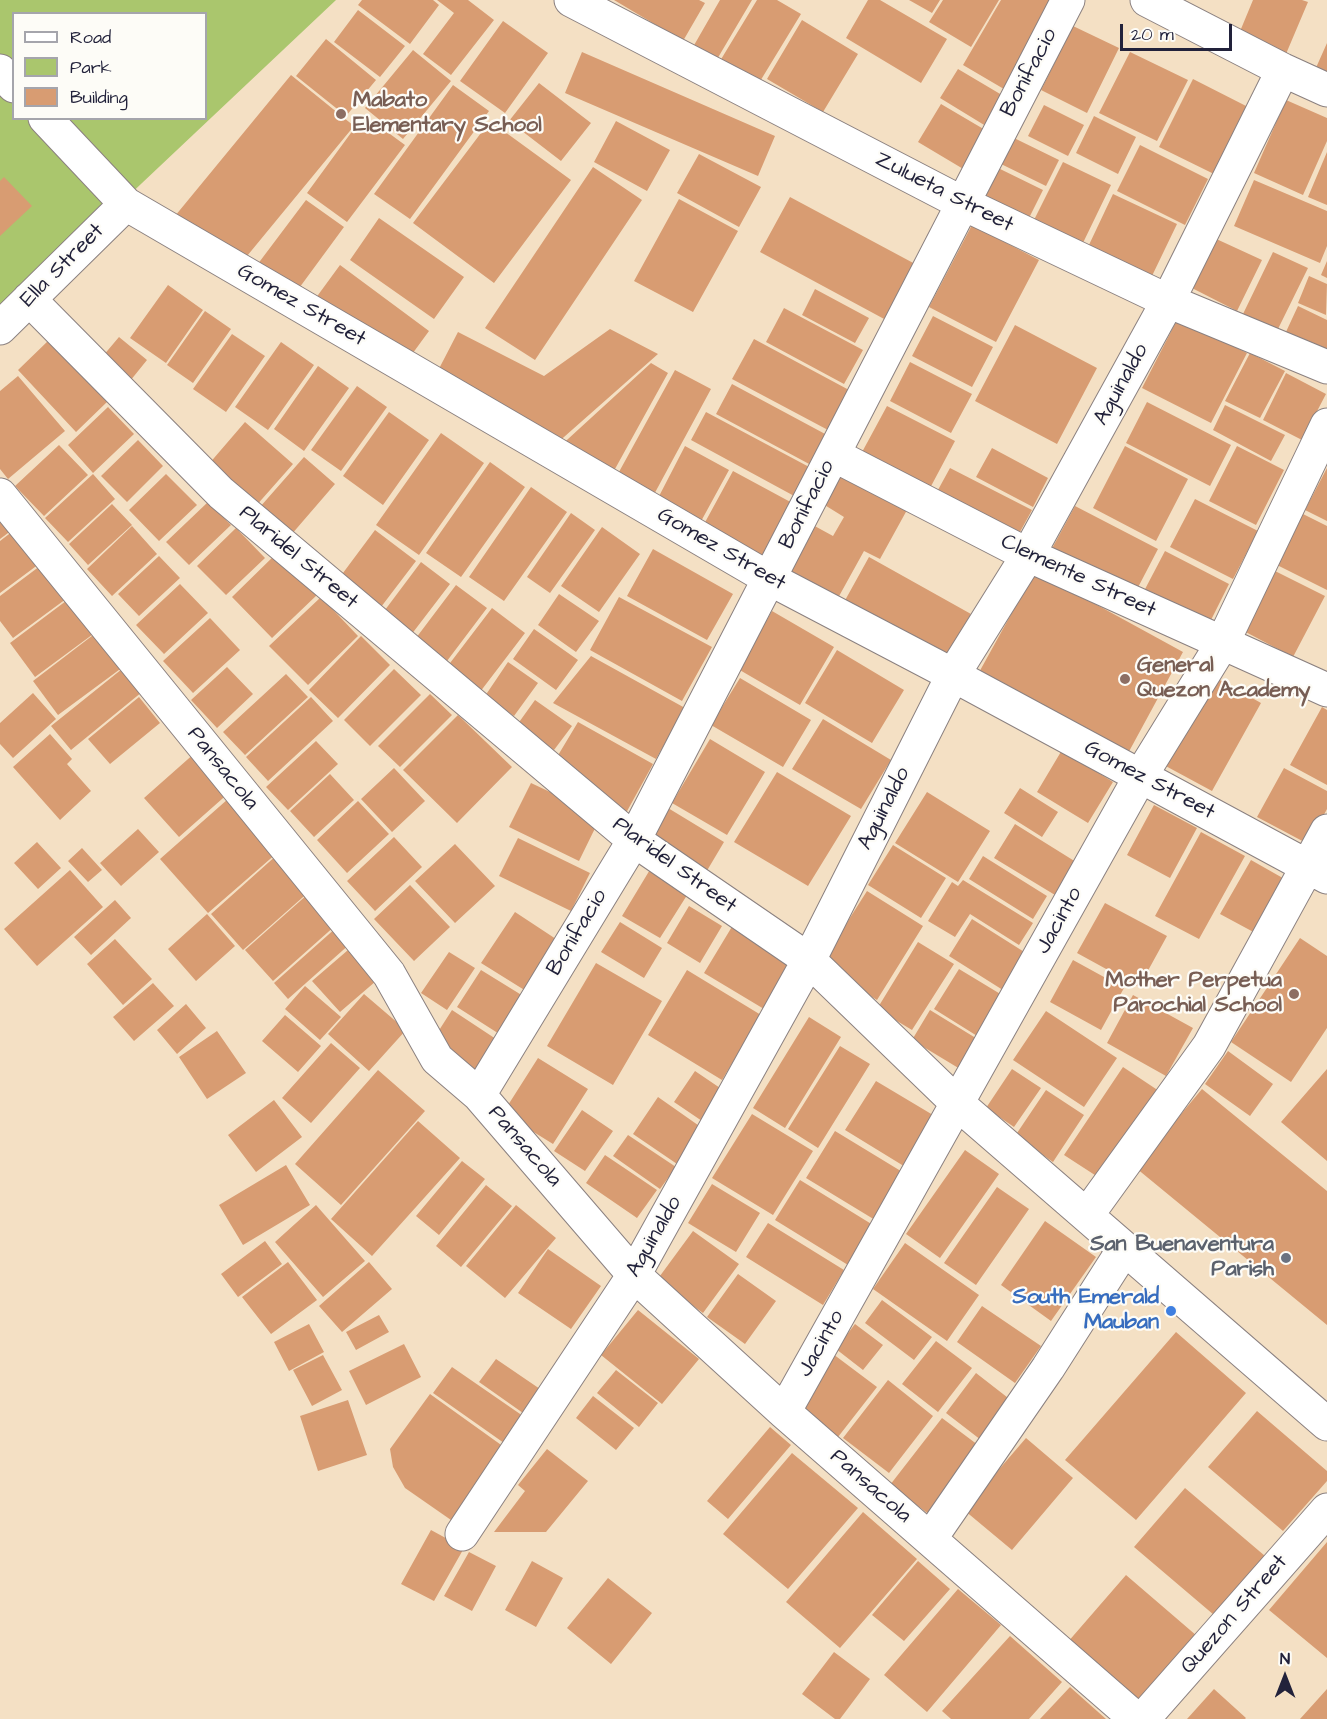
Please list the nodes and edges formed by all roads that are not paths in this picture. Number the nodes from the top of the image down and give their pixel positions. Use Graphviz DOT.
graph roads {
  1 [pos="571,0"];
  2 [pos="1068,0"];
  3 [pos="1147,0"];
  4 [pos="1283,70"];
  5 [pos="0,71"];
  6 [pos="12,84"];
  7 [pos="1327,90"];
  8 [pos="47,120"];
  9 [pos="962,203"];
  10 [pos="126,204"];
  11 [pos="29,299"];
  12 [pos="1168,301"];
  13 [pos="0,328"];
  14 [pos="1327,367"];
  15 [pos="1327,425"];
  16 [pos="834,454"];
  17 [pos="0,495"];
  18 [pos="1028,555"];
  19 [pos="770,579"];
  20 [pos="1222,644"];
  21 [pos="953,675"];
  22 [pos="1327,690"];
  23 [pos="1140,777"];
  24 [pos="1327,831"];
  25 [pos="634,840"];
  26 [pos="1318,872"];
  27 [pos="809,960"];
  28 [pos="479,1095"];
  29 [pos="958,1104"];
  30 [pos="1087,1215"];
  31 [pos="1124,1249"];
  32 [pos="634,1275"];
  33 [pos="784,1412"];
  34 [pos="1327,1424"];
  35 [pos="1327,1510"];
  36 [pos="462,1534"];
  37 [pos="930,1539"];
  38 [pos="1136,1719"];
  39 [pos="1143,1719"];
  1 -- 9 [label="street, Zulueta Street"];
  2 -- 9 [label="street, Bonifacio"];
  3 -- 4 [label="street"];
  4 -- 7 [label="street"];
  4 -- 12 [label="street, Aguinaldo"];
  5 -- 6 [label="street"];
  8 -- 10 [label="street, Gomez Street"];
  9 -- 12 [label="street, Zulueta Street"];
  9 -- 16 [label="street, Bonifacio"];
  10 -- 11 [label="street, Ella Street"];
  10 -- 19 [label="street, Gomez Street"];
  11 -- 13 [label="street, Ella Street"];
  11 -- 25 [label="street, Plaridel Street"];
  12 -- 14 [label="street, Zulueta Street"];
  12 -- 18 [label="street, Aguinaldo"];
  15 -- 20 [label="street, Jacinto"];
  16 -- 18 [label="street, Clemente Street"];
  16 -- 19 [label="street, Bonifacio"];
  17 -- 28 [label="street, Pansacola"];
  18 -- 20 [label="street, Clemente Street"];
  18 -- 21 [label="street, Aguinaldo"];
  19 -- 21 [label="street, Gomez Street"];
  19 -- 25 [label="street, Bonifacio"];
  20 -- 22 [label="street, Clemente Street"];
  20 -- 23 [label="street, Jacinto"];
  21 -- 23 [label="street, Gomez Street"];
  21 -- 27 [label="street, Aguinaldo"];
  23 -- 26 [label="street, Gomez Street"];
  23 -- 29 [label="street, Jacinto"];
  24 -- 26 [label="street"];
  25 -- 27 [label="street, Plaridel Street"];
  25 -- 28 [label="street, Bonifacio"];
  26 -- 30 [label="street"];
  27 -- 29 [label="street, Plaridel Street"];
  27 -- 32 [label="street, Aguinaldo"];
  28 -- 32 [label="street, Pansacola"];
  29 -- 30 [label="street, Plaridel Street"];
  29 -- 33 [label="street, Jacinto"];
  30 -- 31 [label="street, Plaridel Street"];
  31 -- 34 [label="street, Plaridel Street"];
  31 -- 37 [label="street"];
  32 -- 33 [label="street, Pansacola"];
  32 -- 36 [label="street, Aguinaldo"];
  33 -- 37 [label="street, Pansacola"];
  35 -- 39 [label="street, Quezon Street"];
  37 -- 38 [label="street, Pansacola"];
}
